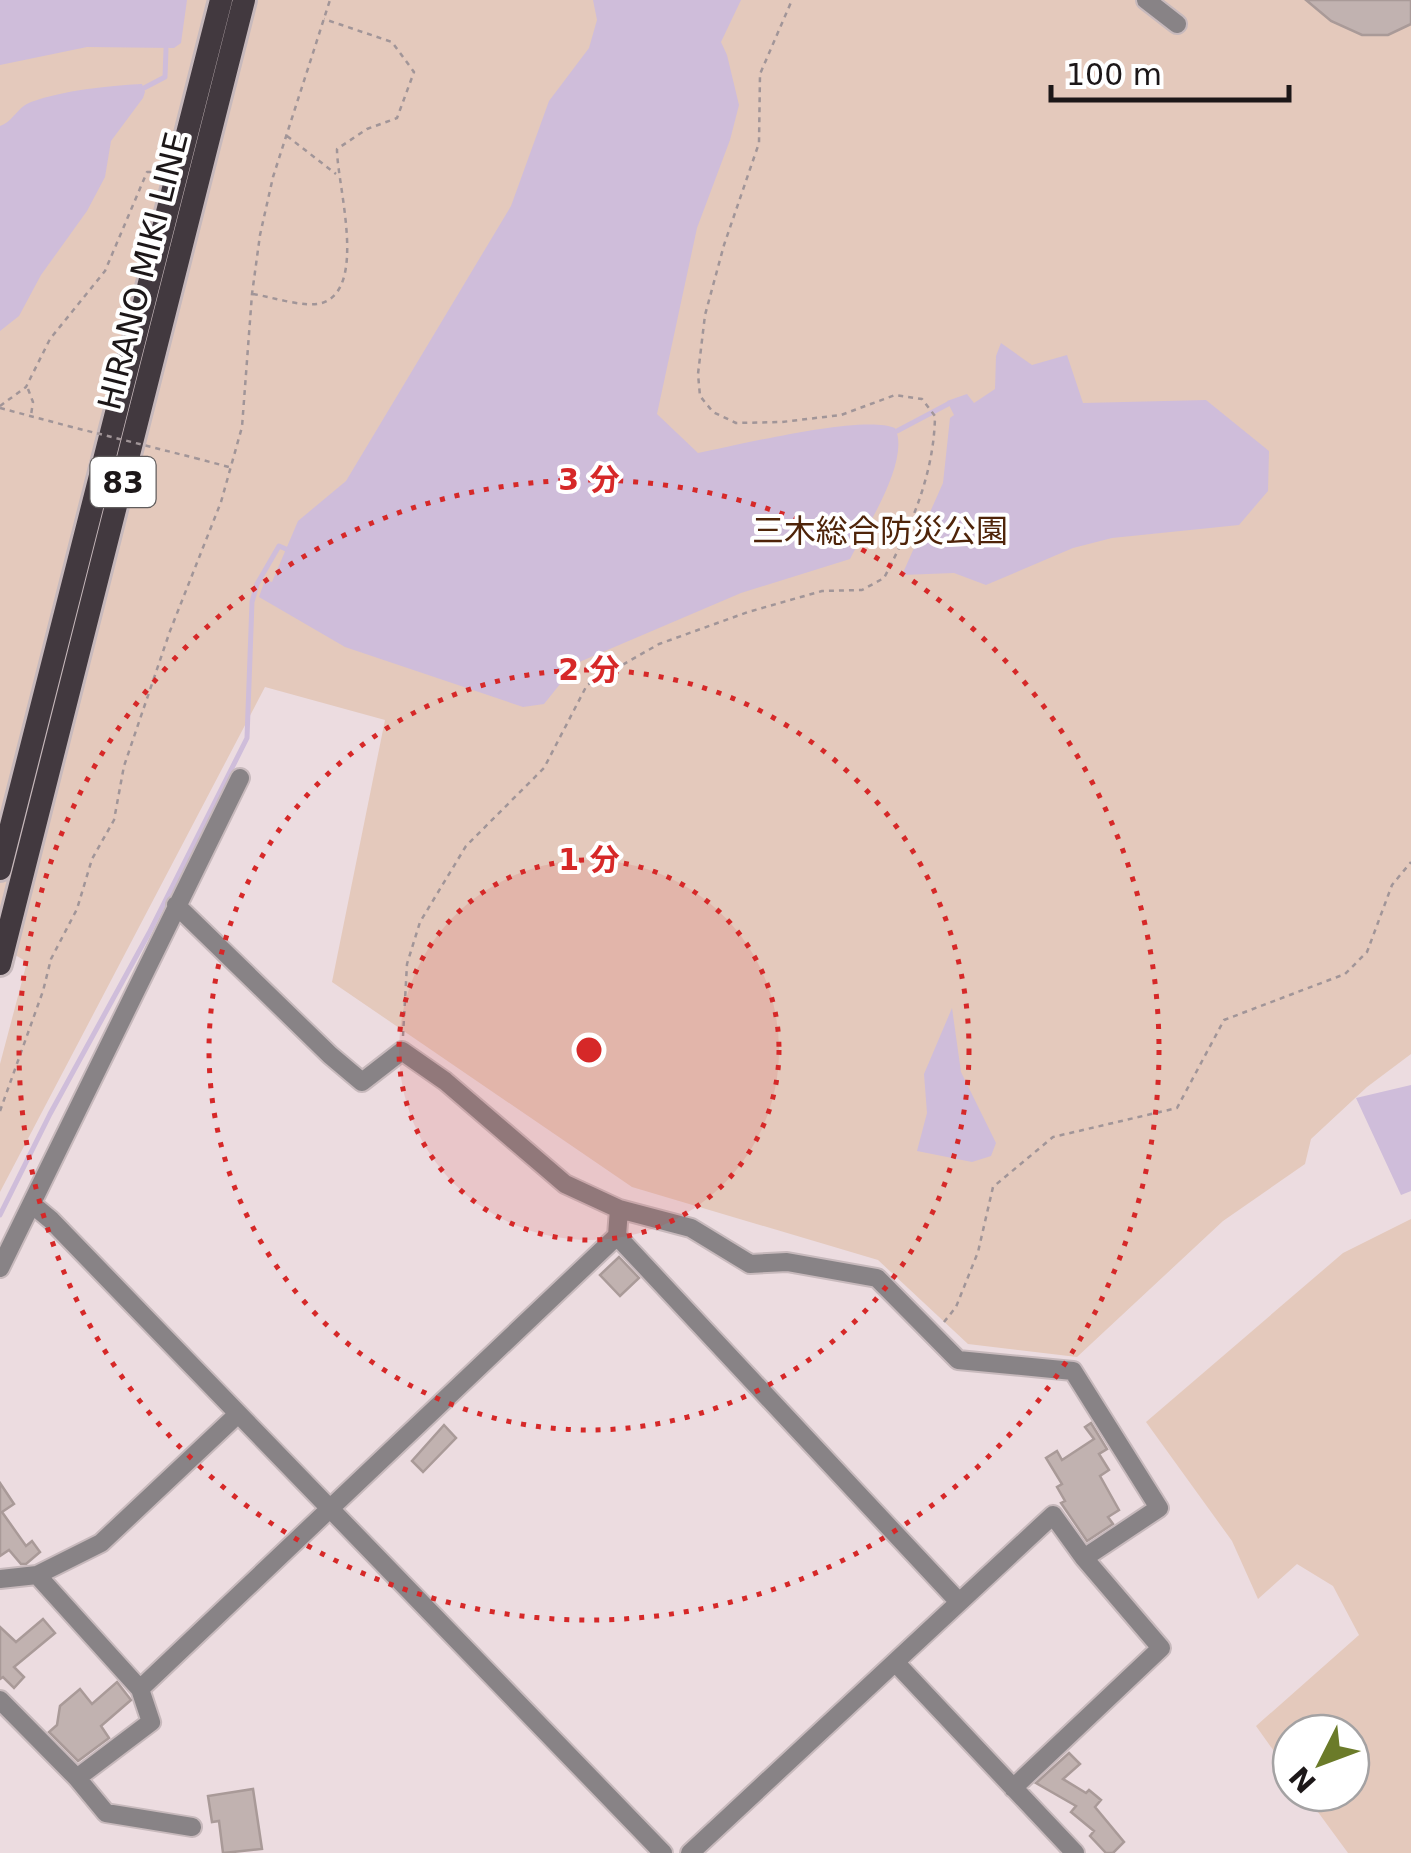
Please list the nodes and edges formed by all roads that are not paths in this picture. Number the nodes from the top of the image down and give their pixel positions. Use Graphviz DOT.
graph roads {
  1 [pos="220,0"];
  2 [pos="244,0"];
  3 [pos="1146,0"];
  4 [pos="1177,24"];
  5 [pos="240,778"];
  6 [pos="0,868"];
  7 [pos="176,905"];
  8 [pos="0,964"];
  9 [pos="33,1205"];
  10 [pos="619,1209"];
  11 [pos="617,1236"];
  12 [pos="0,1268"];
  13 [pos="238,1414"];
  14 [pos="330,1510"];
  15 [pos="1084,1558"];
  16 [pos="37,1575"];
  17 [pos="0,1579"];
  18 [pos="959,1602"];
  19 [pos="895,1662"];
  20 [pos="140,1689"];
  21 [pos="0,1700"];
  22 [pos="77,1778"];
  23 [pos="1014,1788"];
  24 [pos="192,1827"];
  25 [pos="663,1853"];
  26 [pos="690,1853"];
  27 [pos="1075,1853"];
  1 -- 6 [label="main road, HIRANO MIKI LINE / 83"];
  2 -- 8 [label="main road, HIRANO MIKI LINE / 83"];
  3 -- 4 [label="street"];
  5 -- 7 [label="street"];
  7 -- 9 [label="street"];
  7 -- 10 [label="street"];
  9 -- 12 [label="street"];
  9 -- 13 [label="street"];
  10 -- 11 [label="street"];
  10 -- 15 [label="street"];
  11 -- 14 [label="street"];
  11 -- 18 [label="street"];
  13 -- 14 [label="street"];
  13 -- 16 [label="street"];
  14 -- 20 [label="street"];
  14 -- 25 [label="street"];
  15 -- 18 [label="street"];
  15 -- 23 [label="street"];
  16 -- 17 [label="street"];
  16 -- 20 [label="street"];
  18 -- 19 [label="street"];
  19 -- 23 [label="street"];
  19 -- 26 [label="street"];
  20 -- 22 [label="street"];
  21 -- 22 [label="street"];
  22 -- 24 [label="street"];
  23 -- 27 [label="street"];
}
